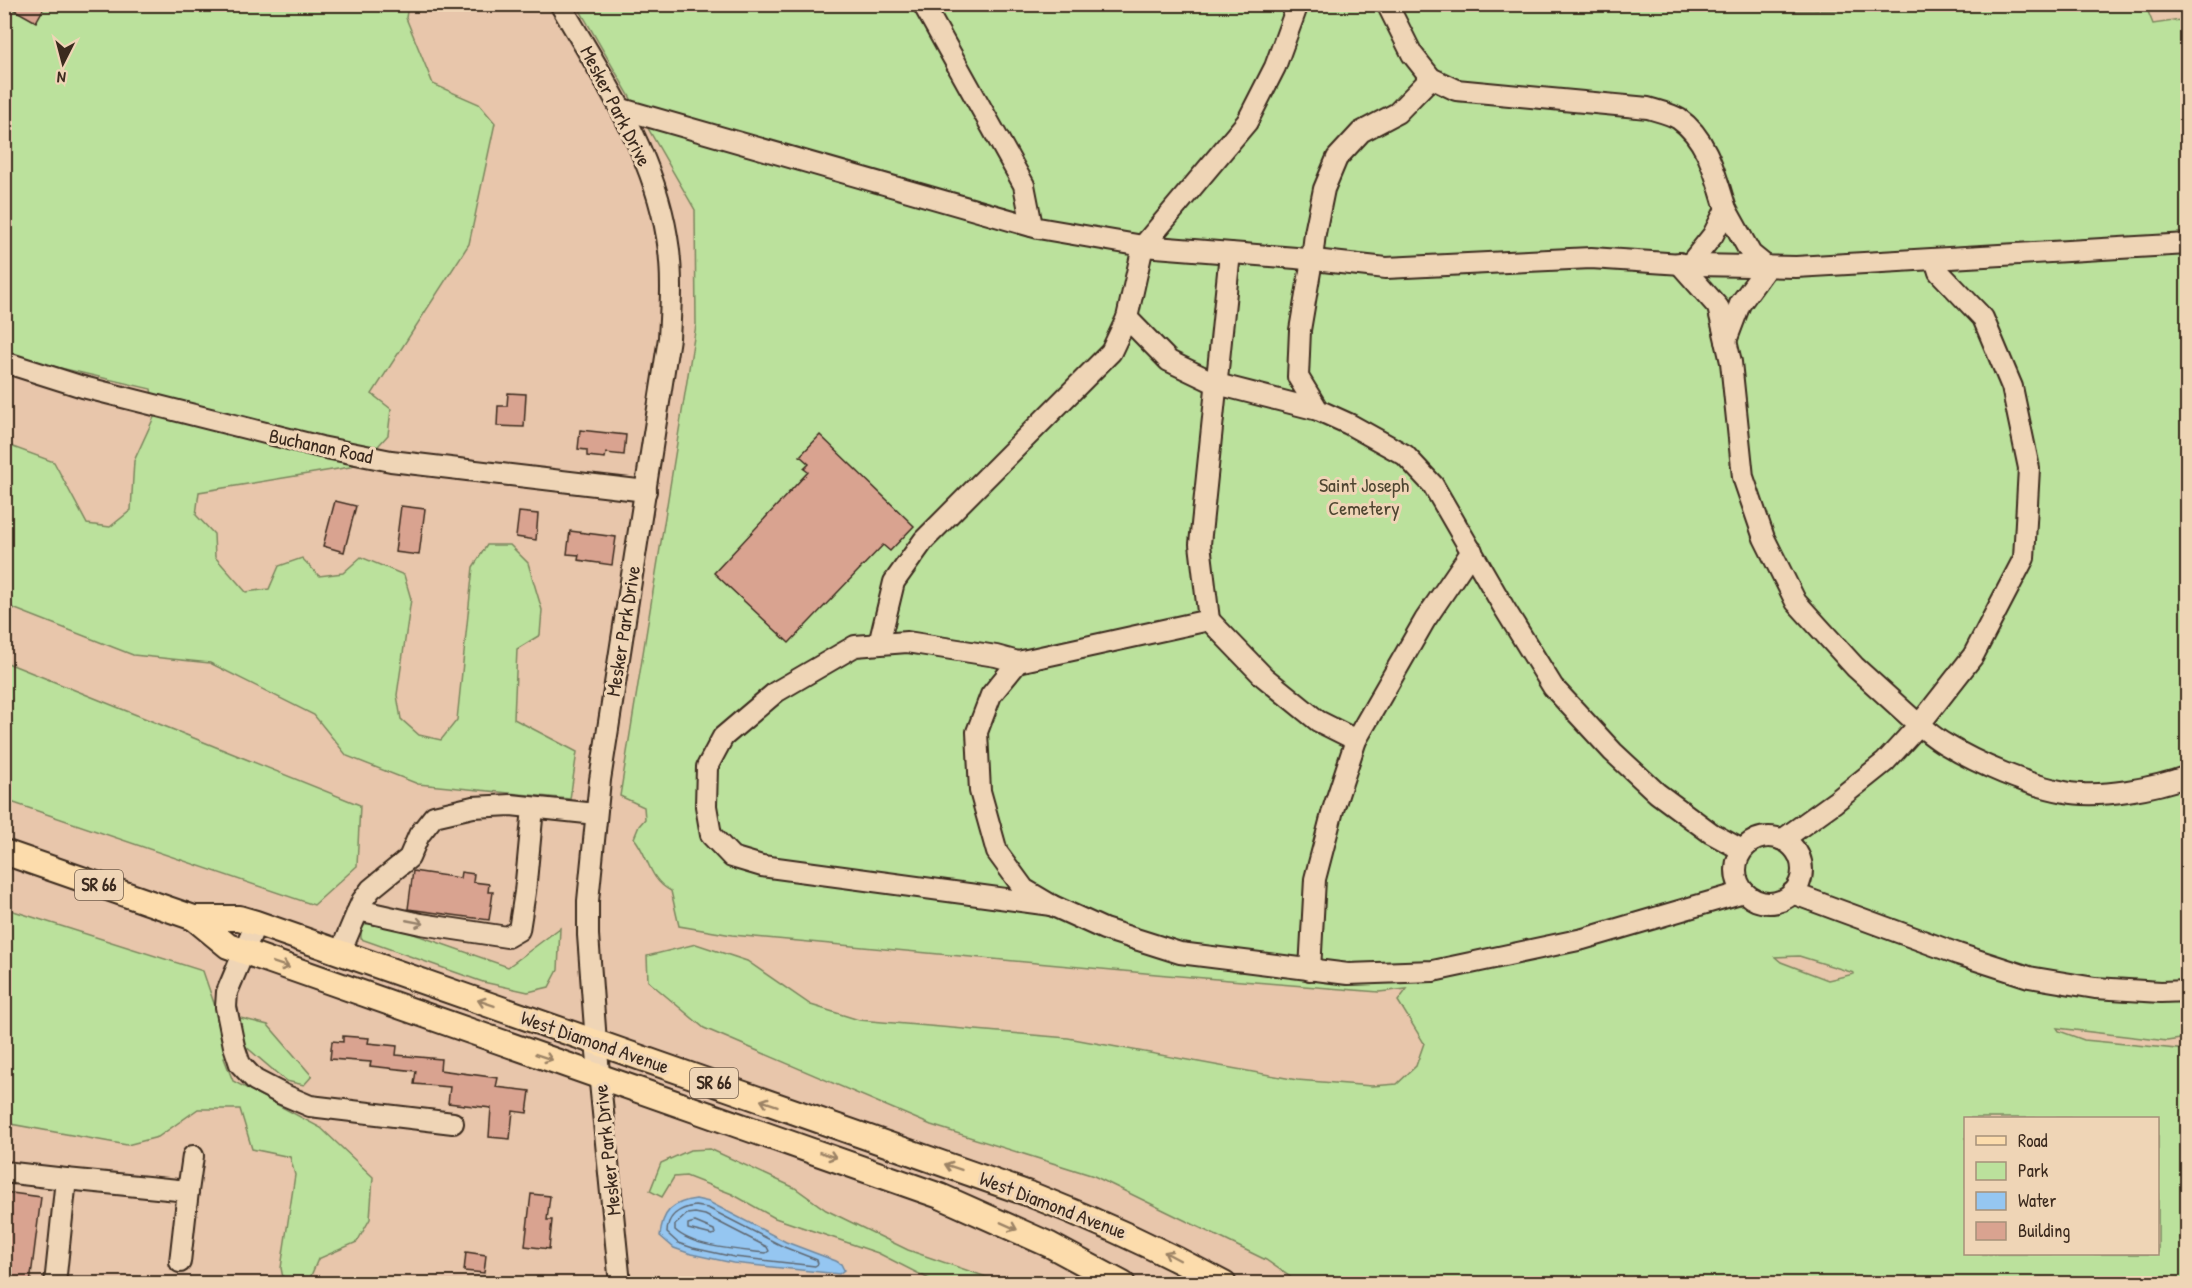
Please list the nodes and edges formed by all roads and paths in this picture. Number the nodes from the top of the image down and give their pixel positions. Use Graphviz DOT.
graph roads {
  1 [pos="560,4"];
  2 [pos="924,4"];
  3 [pos="1298,4"];
  4 [pos="1387,4"];
  5 [pos="1431,78"];
  6 [pos="622,109"];
  7 [pos="1726,209"];
  8 [pos="1032,226"];
  9 [pos="2187,244"];
  10 [pos="1143,246"];
  11 [pos="1230,253"];
  12 [pos="1935,259"];
  13 [pos="1312,260"];
  14 [pos="1684,264"];
  15 [pos="1767,267"];
  16 [pos="1128,318"];
  17 [pos="1726,341"];
  18 [pos="4,362"];
  19 [pos="1217,384"];
  20 [pos="1318,410"];
  21 [pos="646,491"];
  22 [pos="1472,551"];
  23 [pos="1209,620"];
  24 [pos="879,644"];
  25 [pos="1018,662"];
  26 [pos="1919,725"];
  27 [pos="1356,740"];
  28 [pos="2187,776"];
  29 [pos="533,808"];
  30 [pos="596,814"];
  31 [pos="1782,840"];
  32 [pos="1742,850"];
  33 [pos="4,852"];
  34 [pos="1744,892"];
  35 [pos="1792,893"];
  36 [pos="1051,905"];
  37 [pos="358,910"];
  38 [pos="194,918"];
  39 [pos="256,923"];
  40 [pos="340,953"];
  41 [pos="240,960"];
  42 [pos="1310,970"];
  43 [pos="2187,991"];
  44 [pos="596,1042"];
  45 [pos="600,1077"];
  46 [pos="453,1123"];
  47 [pos="193,1156"];
  48 [pos="4,1172"];
  49 [pos="66,1179"];
  50 [pos="188,1191"];
  51 [pos="180,1262"];
  52 [pos="55,1284"];
  53 [pos="620,1284"];
  54 [pos="1123,1284"];
  55 [pos="1224,1284"];
  1 -- 6 [label="street, Mesker Park Drive"];
  2 -- 8 [label="street"];
  3 -- 10 [label="street"];
  4 -- 5 [label="street"];
  5 -- 7 [label="street"];
  5 -- 13 [label="street"];
  6 -- 8 [label="street"];
  6 -- 21 [label="street, Mesker Park Drive"];
  7 -- 14 [label="street"];
  7 -- 15 [label="street"];
  8 -- 10 [label="street"];
  9 -- 12 [label="street"];
  10 -- 11 [label="street"];
  10 -- 16 [label="street"];
  11 -- 13 [label="street"];
  11 -- 19 [label="street"];
  12 -- 15 [label="street"];
  12 -- 26 [label="street"];
  13 -- 14 [label="street"];
  13 -- 20 [label="street"];
  14 -- 15 [label="street"];
  14 -- 17 [label="street"];
  15 -- 17 [label="street"];
  16 -- 19 [label="street"];
  16 -- 24 [label="street"];
  17 -- 26 [label="street"];
  18 -- 21 [label="street, Buchanan Road"];
  19 -- 20 [label="street"];
  19 -- 23 [label="street"];
  20 -- 22 [label="street"];
  21 -- 30 [label="street, Mesker Park Drive"];
  22 -- 27 [label="street"];
  22 -- 32 [label="street"];
  23 -- 25 [label="street"];
  23 -- 27 [label="street"];
  24 -- 25 [label="street"];
  24 -- 36 [label="street"];
  25 -- 36 [label="street"];
  26 -- 28 [label="street"];
  26 -- 31 [label="street"];
  27 -- 42 [label="street"];
  29 -- 30 [label="street"];
  29 -- 37 [label="street"];
  37 -- 29 [label="street, one-way"];
  30 -- 44 [label="street, Mesker Park Drive"];
  31 -- 32 [label="street"];
  31 -- 35 [label="street"];
  32 -- 34 [label="street"];
  33 -- 38 [label="main road, West Diamond Avenue / SR 66"];
  34 -- 35 [label="street"];
  34 -- 42 [label="street"];
  35 -- 43 [label="street"];
  36 -- 42 [label="street"];
  37 -- 40 [label="street"];
  38 -- 39 [label="main road, West Diamond Avenue / SR 66"];
  38 -- 41 [label="main road, West Diamond Avenue / SR 66"];
  39 -- 40 [label="main road, West Diamond Avenue / SR 66"];
  39 -- 41 [label="street"];
  44 -- 40 [label="main road, West Diamond Avenue / SR 66, one-way"];
  41 -- 45 [label="main road, West Diamond Avenue / SR 66, one-way"];
  41 -- 46 [label="street"];
  44 -- 45 [label="street, Mesker Park Drive"];
  55 -- 44 [label="main road, West Diamond Avenue / SR 66, one-way"];
  45 -- 53 [label="street, Mesker Park Drive"];
  45 -- 54 [label="main road, West Diamond Avenue / SR 66, one-way"];
  47 -- 50 [label="street"];
  48 -- 49 [label="street"];
  49 -- 50 [label="street"];
  49 -- 52 [label="street"];
  50 -- 51 [label="street"];
}
